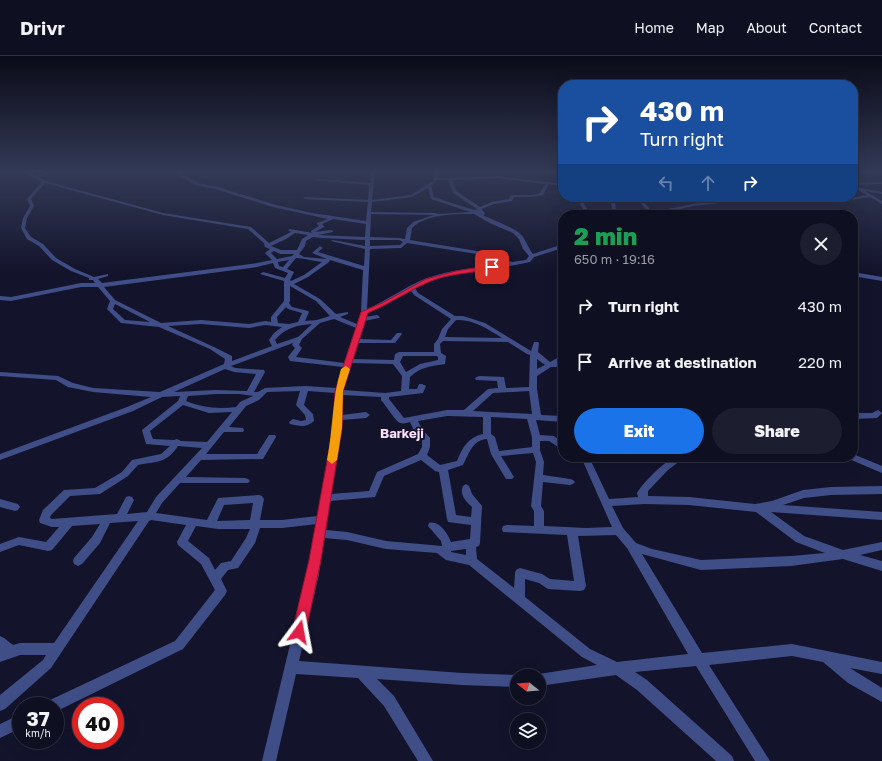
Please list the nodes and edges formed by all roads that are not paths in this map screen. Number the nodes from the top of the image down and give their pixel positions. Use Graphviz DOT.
graph roads {
  1 [pos="32,205"];
  2 [pos="129,205"];
  3 [pos="266,205"];
  4 [pos="370,205"];
  5 [pos="455,205"];
  6 [pos="469,205"];
  7 [pos="490,205"];
  8 [pos="694,205"];
  9 [pos="670,210"];
  10 [pos="477,212"];
  11 [pos="369,213"];
  12 [pos="449,215"];
  13 [pos="331,219"];
  14 [pos="368,223"];
  15 [pos="297,225"];
  16 [pos="331,232"];
  17 [pos="314,233"];
  18 [pos="368,236"];
  19 [pos="332,241"];
  20 [pos="406,242"];
  21 [pos="267,246"];
  22 [pos="320,248"];
  23 [pos="367,248"];
  24 [pos="558,248"];
  25 [pos="273,249"];
  26 [pos="300,252"];
  27 [pos="293,256"];
  28 [pos="532,256"];
  29 [pos="329,259"];
  30 [pos="274,260"];
  31 [pos="511,264"];
  32 [pos="366,265"];
  33 [pos="284,269"];
  34 [pos="263,274"];
  35 [pos="106,275"];
  36 [pos="858,275"];
  37 [pos="93,278"];
  38 [pos="882,279"];
  39 [pos="289,282"];
  40 [pos="100,285"];
  41 [pos="68,288"];
  42 [pos="412,288"];
  43 [pos="0,298"];
  44 [pos="113,301"];
  45 [pos="286,302"];
  46 [pos="346,313"];
  47 [pos="336,317"];
  48 [pos="377,317"];
  49 [pos="454,318"];
  50 [pos="362,320"];
  51 [pos="301,322"];
  52 [pos="318,322"];
  53 [pos="275,324"];
  54 [pos="160,325"];
  55 [pos="288,326"];
  56 [pos="399,334"];
  57 [pos="300,338"];
  58 [pos="442,339"];
  59 [pos="507,340"];
  60 [pos="356,341"];
  61 [pos="536,343"];
  62 [pos="275,346"];
  63 [pos="438,354"];
  64 [pos="534,354"];
  65 [pos="558,360"];
  66 [pos="396,362"];
  67 [pos="348,363"];
  68 [pos="549,365"];
  69 [pos="558,365"];
  70 [pos="226,366"];
  71 [pos="0,374"];
  72 [pos="534,375"];
  73 [pos="406,376"];
  74 [pos="479,378"];
  75 [pos="422,386"];
  76 [pos="305,388"];
  77 [pos="533,389"];
  78 [pos="502,390"];
  79 [pos="339,392"];
  80 [pos="405,392"];
  81 [pos="185,393"];
  82 [pos="249,394"];
  83 [pos="162,395"];
  84 [pos="260,395"];
  85 [pos="385,396"];
  86 [pos="182,402"];
  87 [pos="238,409"];
  88 [pos="466,413"];
  89 [pos="878,413"];
  90 [pos="487,414"];
  91 [pos="366,416"];
  92 [pos="858,416"];
  93 [pos="338,418"];
  94 [pos="534,418"];
  95 [pos="558,419"];
  96 [pos="413,420"];
  97 [pos="293,422"];
  98 [pos="222,429"];
  99 [pos="240,430"];
  100 [pos="487,436"];
  101 [pos="272,437"];
  102 [pos="538,438"];
  103 [pos="177,442"];
  104 [pos="558,443"];
  105 [pos="207,445"];
  106 [pos="536,450"];
  107 [pos="495,454"];
  108 [pos="422,456"];
  109 [pos="0,457"];
  110 [pos="199,457"];
  111 [pos="858,460"];
  112 [pos="587,462"];
  113 [pos="674,462"];
  114 [pos="443,468"];
  115 [pos="882,470"];
  116 [pos="510,478"];
  117 [pos="538,478"];
  118 [pos="178,480"];
  119 [pos="245,480"];
  120 [pos="570,482"];
  121 [pos="466,488"];
  122 [pos="882,490"];
  123 [pos="326,498"];
  124 [pos="129,500"];
  125 [pos="644,500"];
  126 [pos="0,503"];
  127 [pos="606,503"];
  128 [pos="15,507"];
  129 [pos="758,508"];
  130 [pos="882,516"];
  131 [pos="148,517"];
  132 [pos="108,518"];
  133 [pos="120,518"];
  134 [pos="322,519"];
  135 [pos="194,521"];
  136 [pos="69,522"];
  137 [pos="475,522"];
  138 [pos="210,524"];
  139 [pos="256,524"];
  140 [pos="433,526"];
  141 [pos="507,529"];
  142 [pos="539,530"];
  143 [pos="619,531"];
  144 [pos="572,532"];
  145 [pos="320,534"];
  146 [pos="471,544"];
  147 [pos="630,544"];
  148 [pos="882,546"];
  149 [pos="0,548"];
  150 [pos="446,550"];
  151 [pos="843,555"];
  152 [pos="78,561"];
  153 [pos="472,562"];
  154 [pos="882,566"];
  155 [pos="214,579"];
  156 [pos="518,598"];
  157 [pos="0,642"];
  158 [pos="58,649"];
  159 [pos="6,654"];
  160 [pos="825,657"];
  161 [pos="699,660"];
  162 [pos="291,667"];
  163 [pos="616,668"];
  164 [pos="882,668"];
  165 [pos="361,672"];
  166 [pos="546,679"];
  167 [pos="510,681"];
  168 [pos="882,695"];
  169 [pos="64,701"];
  170 [pos="0,704"];
  171 [pos="12,726"];
  172 [pos="0,732"];
  173 [pos="269,761"];
  174 [pos="426,761"];
  175 [pos="727,761"];
  176 [pos="763,761"];
  1 -- 37 [label="street"];
  2 -- 21 [label="street"];
  3 -- 13 [label="street"];
  4 -- 11 [label="street"];
  5 -- 10 [label="street"];
  6 -- 10 [label="street"];
  7 -- 10 [label="street"];
  8 -- 9 [label="street"];
  10 -- 12 [label="street"];
  10 -- 28 [label="street"];
  11 -- 12 [label="street"];
  11 -- 14 [label="street"];
  12 -- 20 [label="street"];
  13 -- 14 [label="street"];
  13 -- 17 [label="street"];
  14 -- 18 [label="street"];
  15 -- 17 [label="street"];
  16 -- 17 [label="street"];
  17 -- 18 [label="street"];
  17 -- 21 [label="street"];
  17 -- 26 [label="street"];
  18 -- 20 [label="street"];
  18 -- 23 [label="street"];
  19 -- 23 [label="street"];
  20 -- 23 [label="street"];
  20 -- 31 [label="street"];
  21 -- 25 [label="street"];
  22 -- 29 [label="street"];
  23 -- 32 [label="street"];
  24 -- 28 [label="street"];
  25 -- 26 [label="street"];
  25 -- 30 [label="street"];
  26 -- 27 [label="street"];
  27 -- 29 [label="street"];
  27 -- 30 [label="street"];
  27 -- 33 [label="street"];
  28 -- 31 [label="street"];
  29 -- 32 [label="street"];
  29 -- 39 [label="street"];
  30 -- 33 [label="street"];
  30 -- 40 [label="street"];
  31 -- 42 [label="street"];
  32 -- 50 [label="street"];
  33 -- 39 [label="street"];
  34 -- 39 [label="street"];
  35 -- 37 [label="street"];
  36 -- 38 [label="street"];
  37 -- 40 [label="street"];
  37 -- 41 [label="street"];
  39 -- 45 [label="street"];
  39 -- 47 [label="street"];
  40 -- 41 [label="street"];
  40 -- 44 [label="street"];
  41 -- 43 [label="street"];
  42 -- 49 [label="street"];
  42 -- 50 [label="street"];
  44 -- 54 [label="street"];
  44 -- 54 [label="street"];
  45 -- 51 [label="street"];
  45 -- 53 [label="street"];
  46 -- 47 [label="street"];
  47 -- 50 [label="street"];
  47 -- 52 [label="street"];
  48 -- 50 [label="street"];
  49 -- 58 [label="street"];
  49 -- 59 [label="street"];
  50 -- 60 [label="street"];
  51 -- 52 [label="street"];
  51 -- 55 [label="street"];
  52 -- 57 [label="street"];
  53 -- 54 [label="street"];
  53 -- 55 [label="street"];
  54 -- 70 [label="street"];
  55 -- 62 [label="street"];
  56 -- 60 [label="street"];
  57 -- 62 [label="street"];
  57 -- 67 [label="street"];
  58 -- 59 [label="street"];
  58 -- 63 [label="street"];
  59 -- 64 [label="street"];
  60 -- 67 [label="street"];
  61 -- 64 [label="street"];
  62 -- 70 [label="street"];
  63 -- 66 [label="street"];
  63 -- 73 [label="street"];
  64 -- 68 [label="street"];
  64 -- 72 [label="street"];
  65 -- 68 [label="street"];
  66 -- 67 [label="street"];
  66 -- 73 [label="street"];
  67 -- 79 [label="street"];
  68 -- 69 [label="street"];
  68 -- 72 [label="street"];
  70 -- 82 [label="street"];
  70 -- 83 [label="street"];
  71 -- 83 [label="street"];
  72 -- 77 [label="street"];
  73 -- 80 [label="street"];
  74 -- 78 [label="street"];
  75 -- 80 [label="street"];
  76 -- 79 [label="street"];
  76 -- 84 [label="street"];
  76 -- 97 [label="street"];
  77 -- 78 [label="street"];
  77 -- 94 [label="street"];
  78 -- 88 [label="street"];
  79 -- 85 [label="street"];
  79 -- 93 [label="street"];
  80 -- 85 [label="street"];
  81 -- 82 [label="street"];
  81 -- 83 [label="street"];
  81 -- 86 [label="street"];
  82 -- 84 [label="street"];
  83 -- 109 [label="street"];
  84 -- 87 [label="street"];
  85 -- 96 [label="street"];
  86 -- 87 [label="street"];
  86 -- 103 [label="street"];
  87 -- 98 [label="street"];
  88 -- 90 [label="street"];
  88 -- 96 [label="street"];
  89 -- 92 [label="street"];
  90 -- 94 [label="street"];
  90 -- 100 [label="street"];
  91 -- 93 [label="street"];
  93 -- 123 [label="street"];
  94 -- 95 [label="street"];
  94 -- 102 [label="street"];
  96 -- 108 [label="street"];
  98 -- 99 [label="street"];
  98 -- 105 [label="street"];
  100 -- 107 [label="street"];
  100 -- 114 [label="street"];
  101 -- 110 [label="street"];
  102 -- 104 [label="street"];
  102 -- 106 [label="street"];
  103 -- 105 [label="street"];
  103 -- 136 [label="street"];
  105 -- 110 [label="street"];
  106 -- 107 [label="street"];
  106 -- 117 [label="street"];
  107 -- 116 [label="street"];
  108 -- 114 [label="street"];
  108 -- 123 [label="street"];
  110 -- 118 [label="street"];
  111 -- 115 [label="street"];
  112 -- 127 [label="street"];
  113 -- 125 [label="street"];
  114 -- 137 [label="street"];
  117 -- 120 [label="street"];
  117 -- 142 [label="street"];
  118 -- 119 [label="street"];
  118 -- 131 [label="street"];
  121 -- 137 [label="street"];
  122 -- 129 [label="street"];
  123 -- 134 [label="street"];
  124 -- 133 [label="street"];
  125 -- 127 [label="street"];
  125 -- 129 [label="street"];
  126 -- 128 [label="street"];
  127 -- 143 [label="street"];
  129 -- 130 [label="street"];
  129 -- 151 [label="street"];
  131 -- 133 [label="street"];
  131 -- 135 [label="street"];
  131 -- 158 [label="street"];
  132 -- 133 [label="street"];
  132 -- 136 [label="street"];
  132 -- 152 [label="street"];
  134 -- 139 [label="street"];
  134 -- 145 [label="street"];
  135 -- 138 [label="street"];
  135 -- 155 [label="street"];
  136 -- 149 [label="street"];
  137 -- 146 [label="street"];
  138 -- 139 [label="street"];
  138 -- 139 [label="street"];
  139 -- 155 [label="street"];
  140 -- 150 [label="street"];
  141 -- 142 [label="street"];
  142 -- 144 [label="street"];
  143 -- 144 [label="street"];
  143 -- 147 [label="street"];
  144 -- 156 [label="street"];
  145 -- 150 [label="street"];
  145 -- 162 [label="street"];
  146 -- 150 [label="street"];
  146 -- 153 [label="street"];
  147 -- 151 [label="street"];
  147 -- 161 [label="street"];
  148 -- 151 [label="street"];
  150 -- 153 [label="street"];
  151 -- 154 [label="street"];
  153 -- 156 [label="street"];
  155 -- 169 [label="street"];
  156 -- 163 [label="street"];
  157 -- 159 [label="street"];
  158 -- 159 [label="street"];
  158 -- 170 [label="street"];
  160 -- 161 [label="street"];
  160 -- 164 [label="street"];
  160 -- 168 [label="street"];
  161 -- 163 [label="street"];
  161 -- 176 [label="street"];
  162 -- 165 [label="street"];
  162 -- 173 [label="street"];
  163 -- 166 [label="street"];
  163 -- 175 [label="street"];
  165 -- 167 [label="street"];
  165 -- 174 [label="street"];
  171 -- 172 [label="street"];
}
